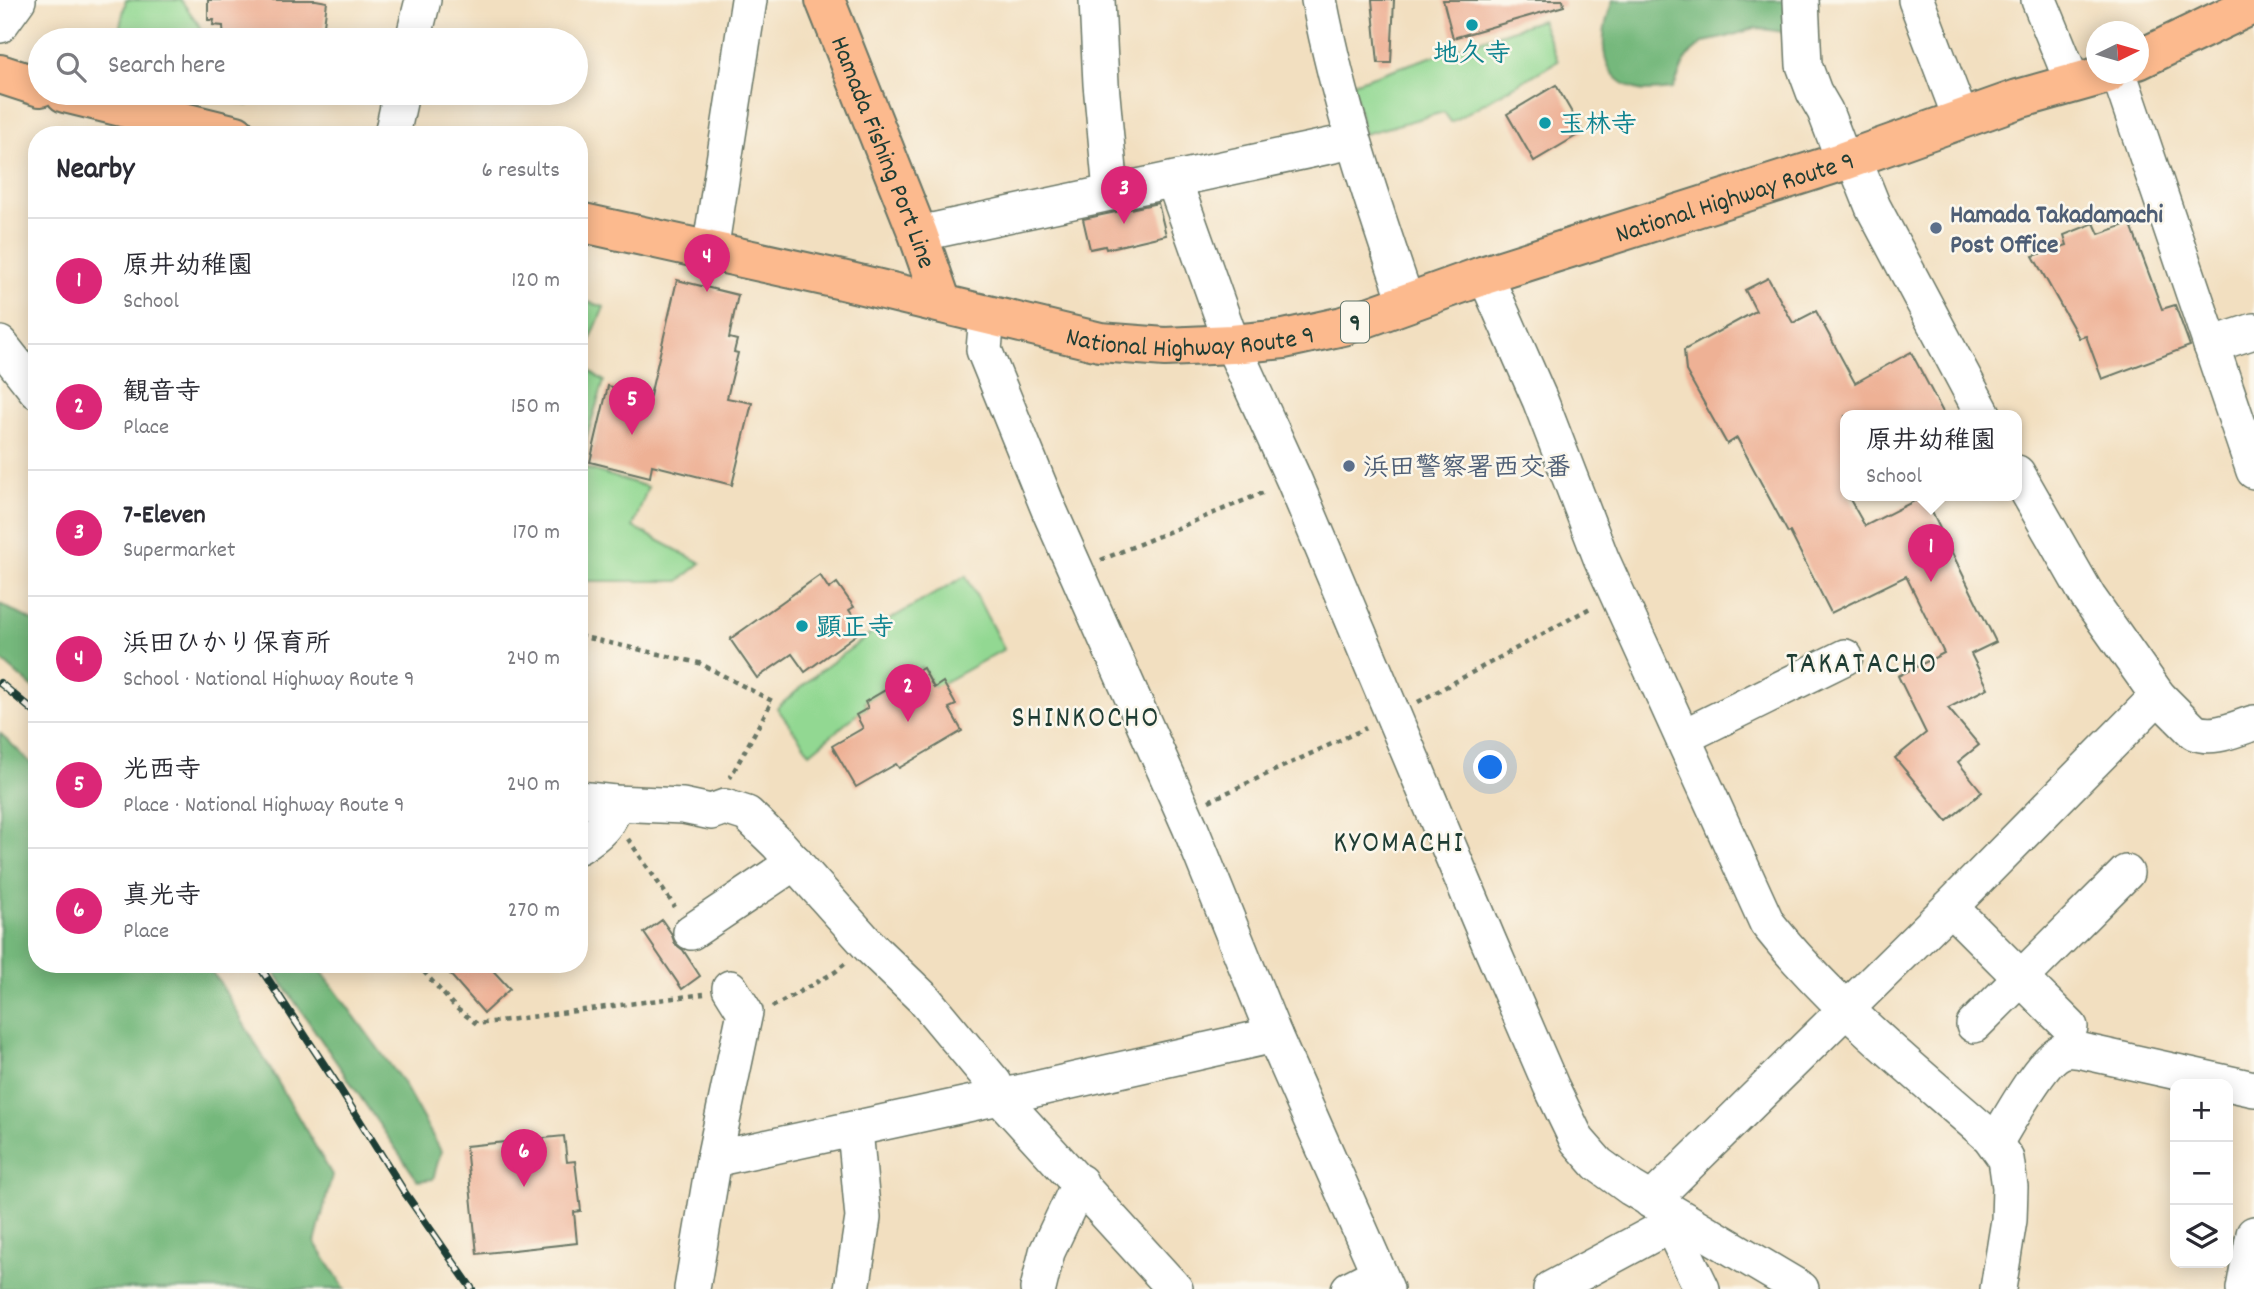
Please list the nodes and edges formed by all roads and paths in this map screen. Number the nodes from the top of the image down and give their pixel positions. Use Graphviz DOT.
graph roads {
  1 [pos="18,0"];
  2 [pos="423,0"];
  3 [pos="749,0"];
  4 [pos="825,0"];
  5 [pos="1097,0"];
  6 [pos="1319,0"];
  7 [pos="1801,0"];
  8 [pos="1916,0"];
  9 [pos="2039,0"];
  10 [pos="2254,4"];
  11 [pos="0,25"];
  12 [pos="416,28"];
  13 [pos="2149,55"];
  14 [pos="2086,72"];
  15 [pos="0,74"];
  16 [pos="2086,79"];
  17 [pos="28,83"];
  18 [pos="2122,84"];
  19 [pos="114,105"];
  20 [pos="398,105"];
  21 [pos="1961,119"];
  22 [pos="199,126"];
  23 [pos="394,126"];
  24 [pos="1353,141"];
  25 [pos="1849,159"];
  26 [pos="1174,181"];
  27 [pos="1111,192"];
  28 [pos="588,224"];
  29 [pos="918,234"];
  30 [pos="710,251"];
  31 [pos="1485,275"];
  32 [pos="942,303"];
  33 [pos="1407,304"];
  34 [pos="987,315"];
  35 [pos="2254,331"];
  36 [pos="1232,344"];
  37 [pos="0,345"];
  38 [pos="2211,345"];
  39 [pos="28,380"];
  40 [pos="1981,410"];
  41 [pos="2254,471"];
  42 [pos="1294,480"];
  43 [pos="2022,482"];
  44 [pos="1077,571"];
  45 [pos="588,638"];
  46 [pos="1845,657"];
  47 [pos="2158,696"];
  48 [pos="2254,723"];
  49 [pos="1683,737"];
  50 [pos="588,802"];
  51 [pos="613,810"];
  52 [pos="711,812"];
  53 [pos="588,840"];
  54 [pos="795,862"];
  55 [pos="2126,873"];
  56 [pos="1950,907"];
  57 [pos="691,932"];
  58 [pos="869,945"];
  59 [pos="426,973"];
  60 [pos="2021,978"];
  61 [pos="737,1000"];
  62 [pos="1846,1010"];
  63 [pos="1974,1025"];
  64 [pos="2070,1027"];
  65 [pos="1274,1035"];
  66 [pos="2254,1089"];
  67 [pos="1000,1097"];
  68 [pos="855,1129"];
  69 [pos="1995,1143"];
  70 [pos="714,1159"];
  71 [pos="1080,1182"];
  72 [pos="1668,1215"];
  73 [pos="2254,1234"];
  74 [pos="1371,1284"];
  75 [pos="692,1289"];
  76 [pos="852,1289"];
  77 [pos="1038,1289"];
  78 [pos="1174,1289"];
  79 [pos="1551,1289"];
  80 [pos="1702,1289"];
  81 [pos="1801,1289"];
  82 [pos="1998,1289"];
  83 [pos="2244,1289"];
  1 -- 11 [label="street"];
  2 -- 12 [label="street"];
  3 -- 30 [label="street"];
  4 -- 29 [label="main road, Hamada Fishing Port Line"];
  5 -- 27 [label="street"];
  6 -- 24 [label="street"];
  7 -- 25 [label="street"];
  8 -- 21 [label="street"];
  9 -- 14 [label="street"];
  10 -- 13 [label="main road"];
  15 -- 17 [label="main road"];
  16 -- 21 [label="main road, National Highway Route 9 / 9"];
  18 -- 38 [label="street"];
  19 -- 22 [label="main road"];
  20 -- 23 [label="street"];
  21 -- 25 [label="main road, National Highway Route 9 / 9"];
  24 -- 26 [label="street"];
  24 -- 33 [label="street"];
  25 -- 31 [label="main road, National Highway Route 9 / 9"];
  25 -- 40 [label="street"];
  26 -- 27 [label="street"];
  26 -- 36 [label="street"];
  27 -- 29 [label="street"];
  28 -- 30 [label="main road, National Highway Route 9 / 9"];
  29 -- 32 [label="main road, Hamada Fishing Port Line"];
  30 -- 32 [label="main road, National Highway Route 9 / 9"];
  31 -- 33 [label="main road, National Highway Route 9 / 9"];
  31 -- 49 [label="street"];
  32 -- 34 [label="main road, National Highway Route 9 / 9"];
  33 -- 36 [label="main road, National Highway Route 9 / 9"];
  34 -- 36 [label="main road, National Highway Route 9 / 9"];
  34 -- 44 [label="street"];
  35 -- 38 [label="street"];
  36 -- 42 [label="street"];
  37 -- 39 [label="street"];
  38 -- 41 [label="street"];
  42 -- 44 [label="path"];
  42 -- 72 [label="street"];
  43 -- 47 [label="street"];
  44 -- 65 [label="street"];
  45 -- 52 [label="path"];
  46 -- 49 [label="street"];
  47 -- 48 [label="street"];
  47 -- 56 [label="street"];
  49 -- 62 [label="street"];
  50 -- 51 [label="street"];
  51 -- 52 [label="street"];
  51 -- 53 [label="street"];
  51 -- 57 [label="path"];
  52 -- 54 [label="street"];
  54 -- 57 [label="street"];
  54 -- 58 [label="street"];
  55 -- 60 [label="street"];
  56 -- 60 [label="street"];
  56 -- 62 [label="street"];
  58 -- 61 [label="path"];
  58 -- 67 [label="street"];
  59 -- 61 [label="path"];
  60 -- 63 [label="street"];
  60 -- 64 [label="street"];
  61 -- 70 [label="street"];
  62 -- 69 [label="street"];
  62 -- 72 [label="street"];
  65 -- 67 [label="street"];
  65 -- 74 [label="street"];
  66 -- 69 [label="street"];
  67 -- 68 [label="street"];
  67 -- 71 [label="street"];
  68 -- 70 [label="street"];
  68 -- 76 [label="street"];
  69 -- 82 [label="street"];
  70 -- 75 [label="street"];
  71 -- 77 [label="street"];
  71 -- 78 [label="street"];
  72 -- 79 [label="street"];
  72 -- 80 [label="street"];
  72 -- 81 [label="street"];
  73 -- 83 [label="street"];
}
